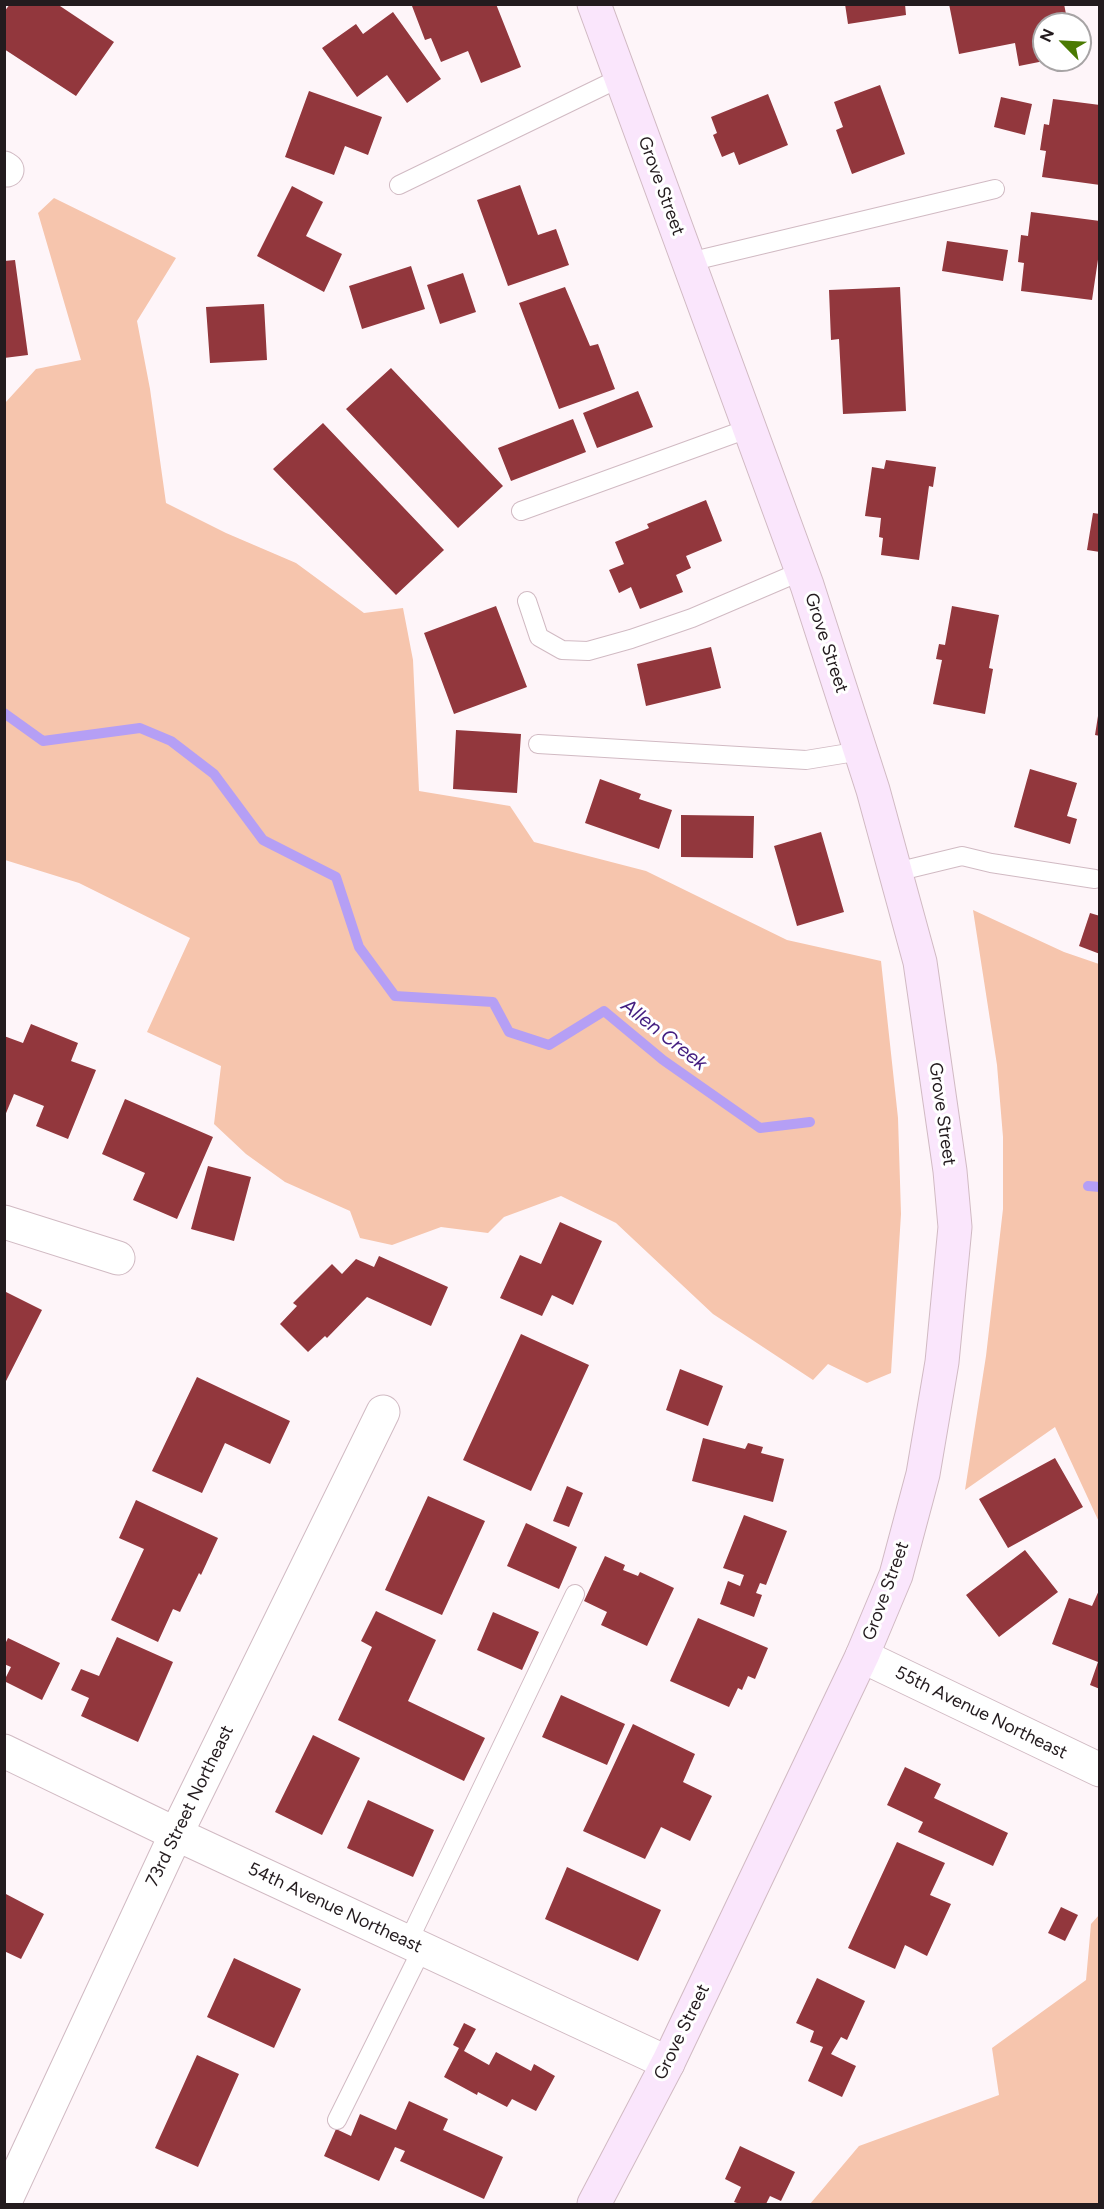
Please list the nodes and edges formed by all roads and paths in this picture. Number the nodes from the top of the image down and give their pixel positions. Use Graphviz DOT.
graph roads {
  1 [pos="594,4"];
  2 [pos="622,77"];
  3 [pos="399,185"];
  4 [pos="995,189"];
  5 [pos="689,262"];
  6 [pos="750,428"];
  7 [pos="521,512"];
  8 [pos="802,571"];
  9 [pos="527,601"];
  10 [pos="538,744"];
  11 [pos="861,751"];
  12 [pos="896,872"];
  13 [pos="1095,879"];
  14 [pos="4,1222"];
  15 [pos="118,1258"];
  16 [pos="383,1412"];
  17 [pos="576,1594"];
  18 [pos="862,1656"];
  19 [pos="4,1751"];
  20 [pos="1100,1770"];
  21 [pos="176,1834"];
  22 [pos="415,1945"];
  23 [pos="668,2063"];
  24 [pos="337,2120"];
  25 [pos="4,2204"];
  26 [pos="594,2205"];
  1 -- 2 [label="street, Grove Street"];
  2 -- 3 [label="lane"];
  2 -- 5 [label="street, Grove Street"];
  4 -- 5 [label="lane"];
  5 -- 6 [label="street, Grove Street"];
  6 -- 7 [label="lane"];
  6 -- 8 [label="street, Grove Street"];
  8 -- 9 [label="lane"];
  8 -- 11 [label="street, Grove Street"];
  10 -- 11 [label="lane"];
  11 -- 12 [label="street, Grove Street"];
  12 -- 13 [label="lane"];
  12 -- 18 [label="street, Grove Street"];
  14 -- 15 [label="street"];
  16 -- 21 [label="street, 73rd Street Northeast"];
  17 -- 22 [label="lane"];
  18 -- 20 [label="street, 55th Avenue Northeast"];
  18 -- 23 [label="street, Grove Street"];
  19 -- 21 [label="street, 54th Avenue Northeast"];
  21 -- 22 [label="street, 54th Avenue Northeast"];
  21 -- 25 [label="street, 73rd Street Northeast"];
  22 -- 23 [label="street, 54th Avenue Northeast"];
  22 -- 24 [label="lane"];
  23 -- 26 [label="street, Grove Street"];
}
